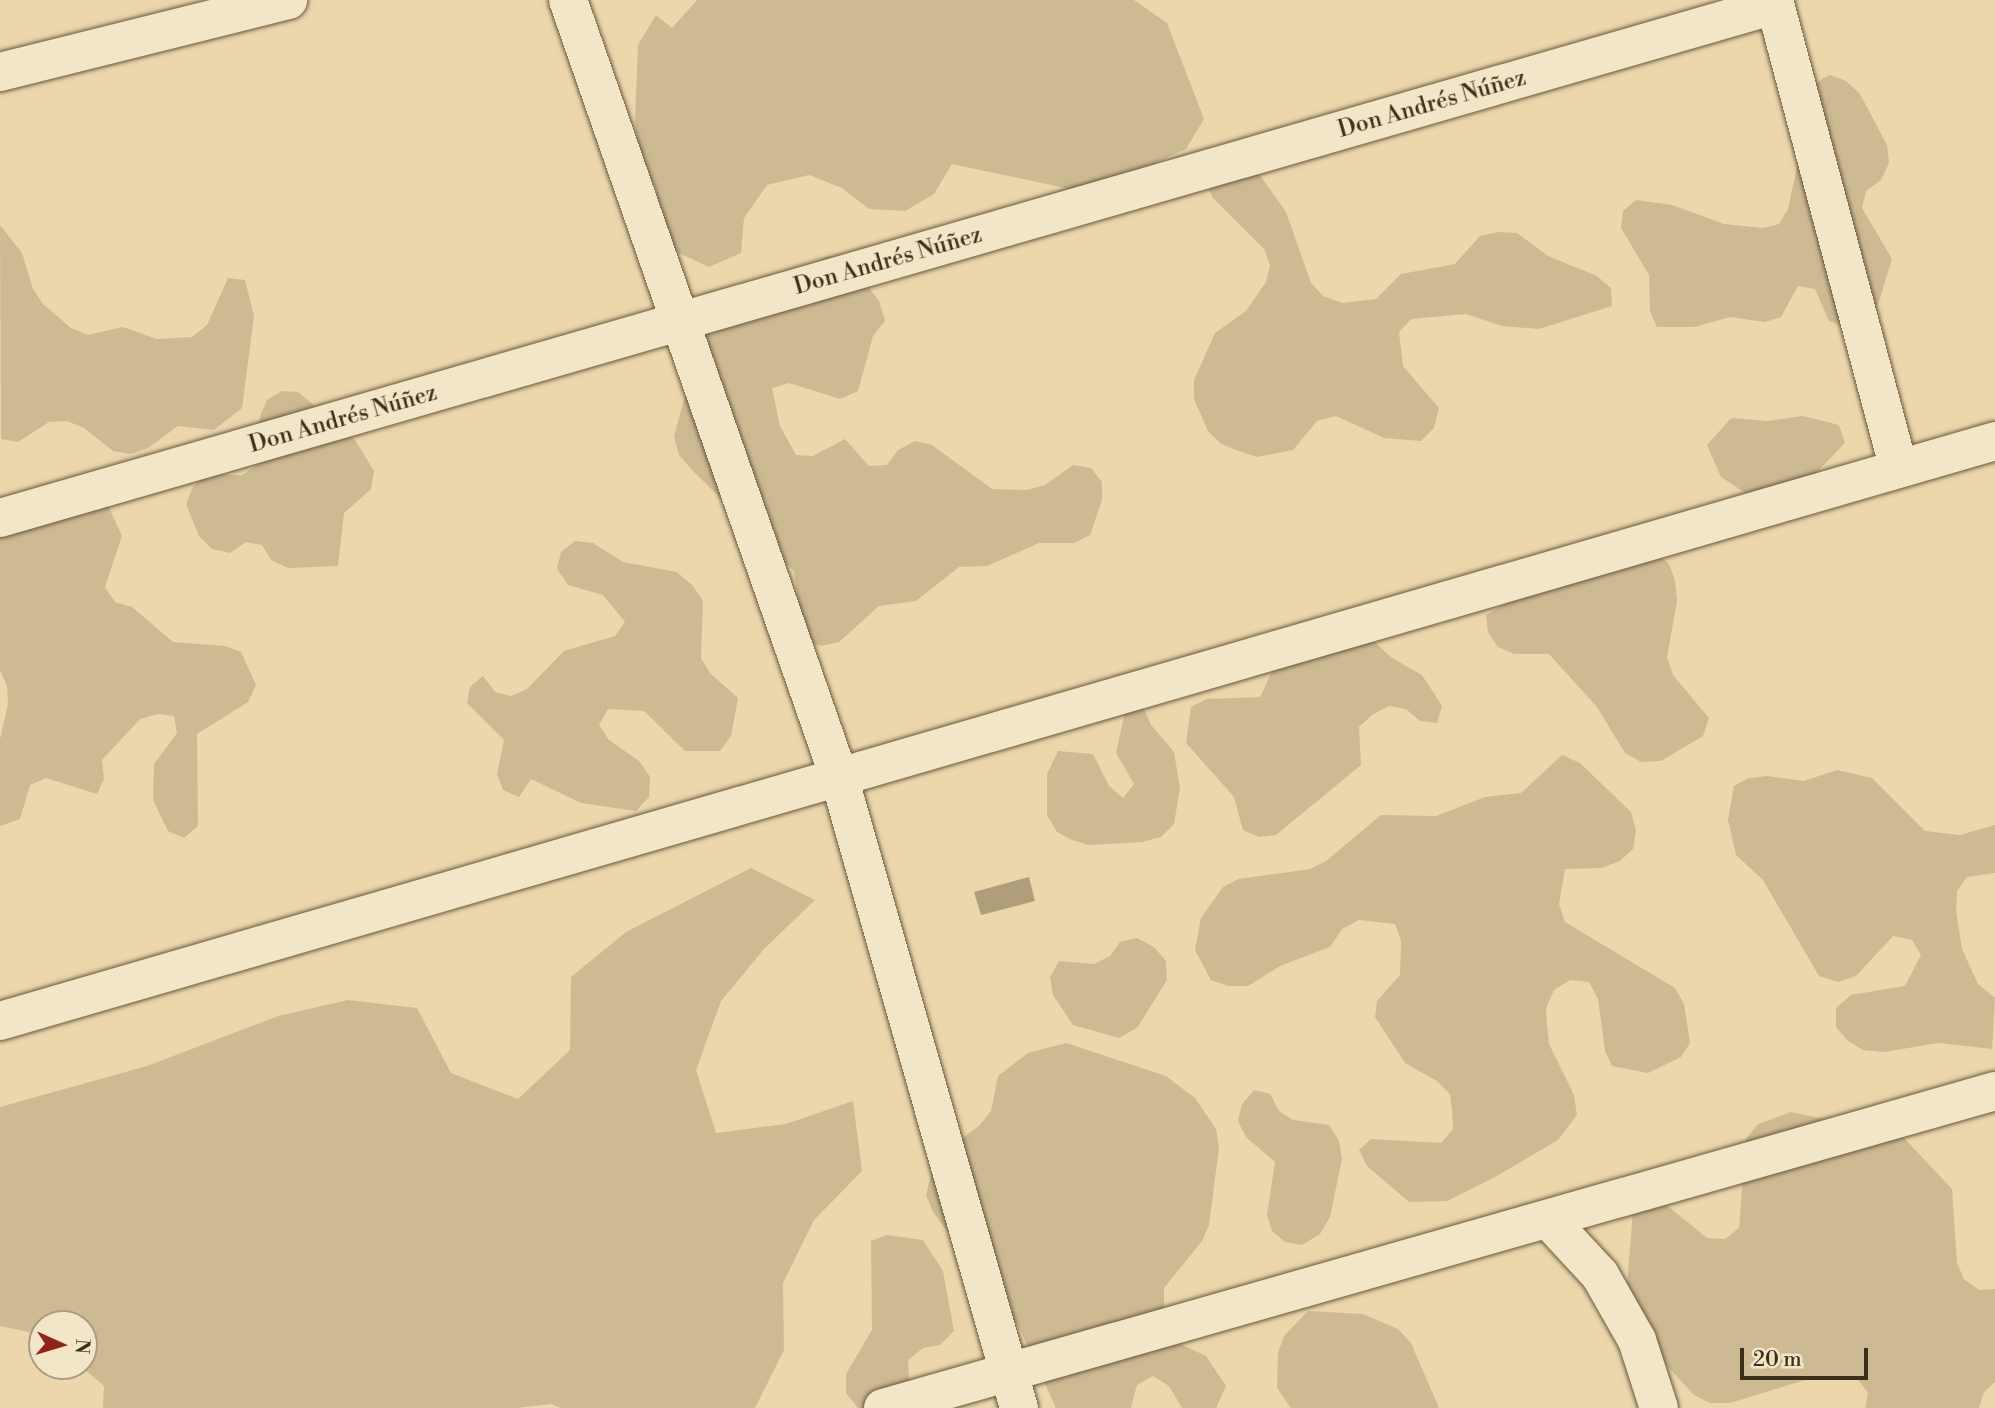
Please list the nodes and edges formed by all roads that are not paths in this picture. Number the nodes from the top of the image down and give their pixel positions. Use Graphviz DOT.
graph roads {
  1 [pos="288,0"];
  2 [pos="568,0"];
  3 [pos="1775,2"];
  4 [pos="0,72"];
  5 [pos="680,321"];
  6 [pos="1995,441"];
  7 [pos="1899,469"];
  8 [pos="0,518"];
  9 [pos="839,777"];
  10 [pos="0,1021"];
  11 [pos="1995,1091"];
  12 [pos="1549,1220"];
  13 [pos="1010,1372"];
  14 [pos="883,1408"];
  15 [pos="1019,1408"];
  16 [pos="1659,1408"];
  1 -- 4 [label="street"];
  2 -- 5 [label="street"];
  3 -- 5 [label="street, Don Andrés Núñez"];
  3 -- 7 [label="street"];
  5 -- 8 [label="street, Don Andrés Núñez"];
  5 -- 9 [label="street"];
  6 -- 7 [label="street"];
  7 -- 9 [label="street"];
  9 -- 10 [label="street"];
  9 -- 13 [label="street"];
  11 -- 12 [label="street"];
  12 -- 13 [label="street"];
  12 -- 16 [label="street"];
  13 -- 14 [label="street"];
  13 -- 15 [label="street"];
}
